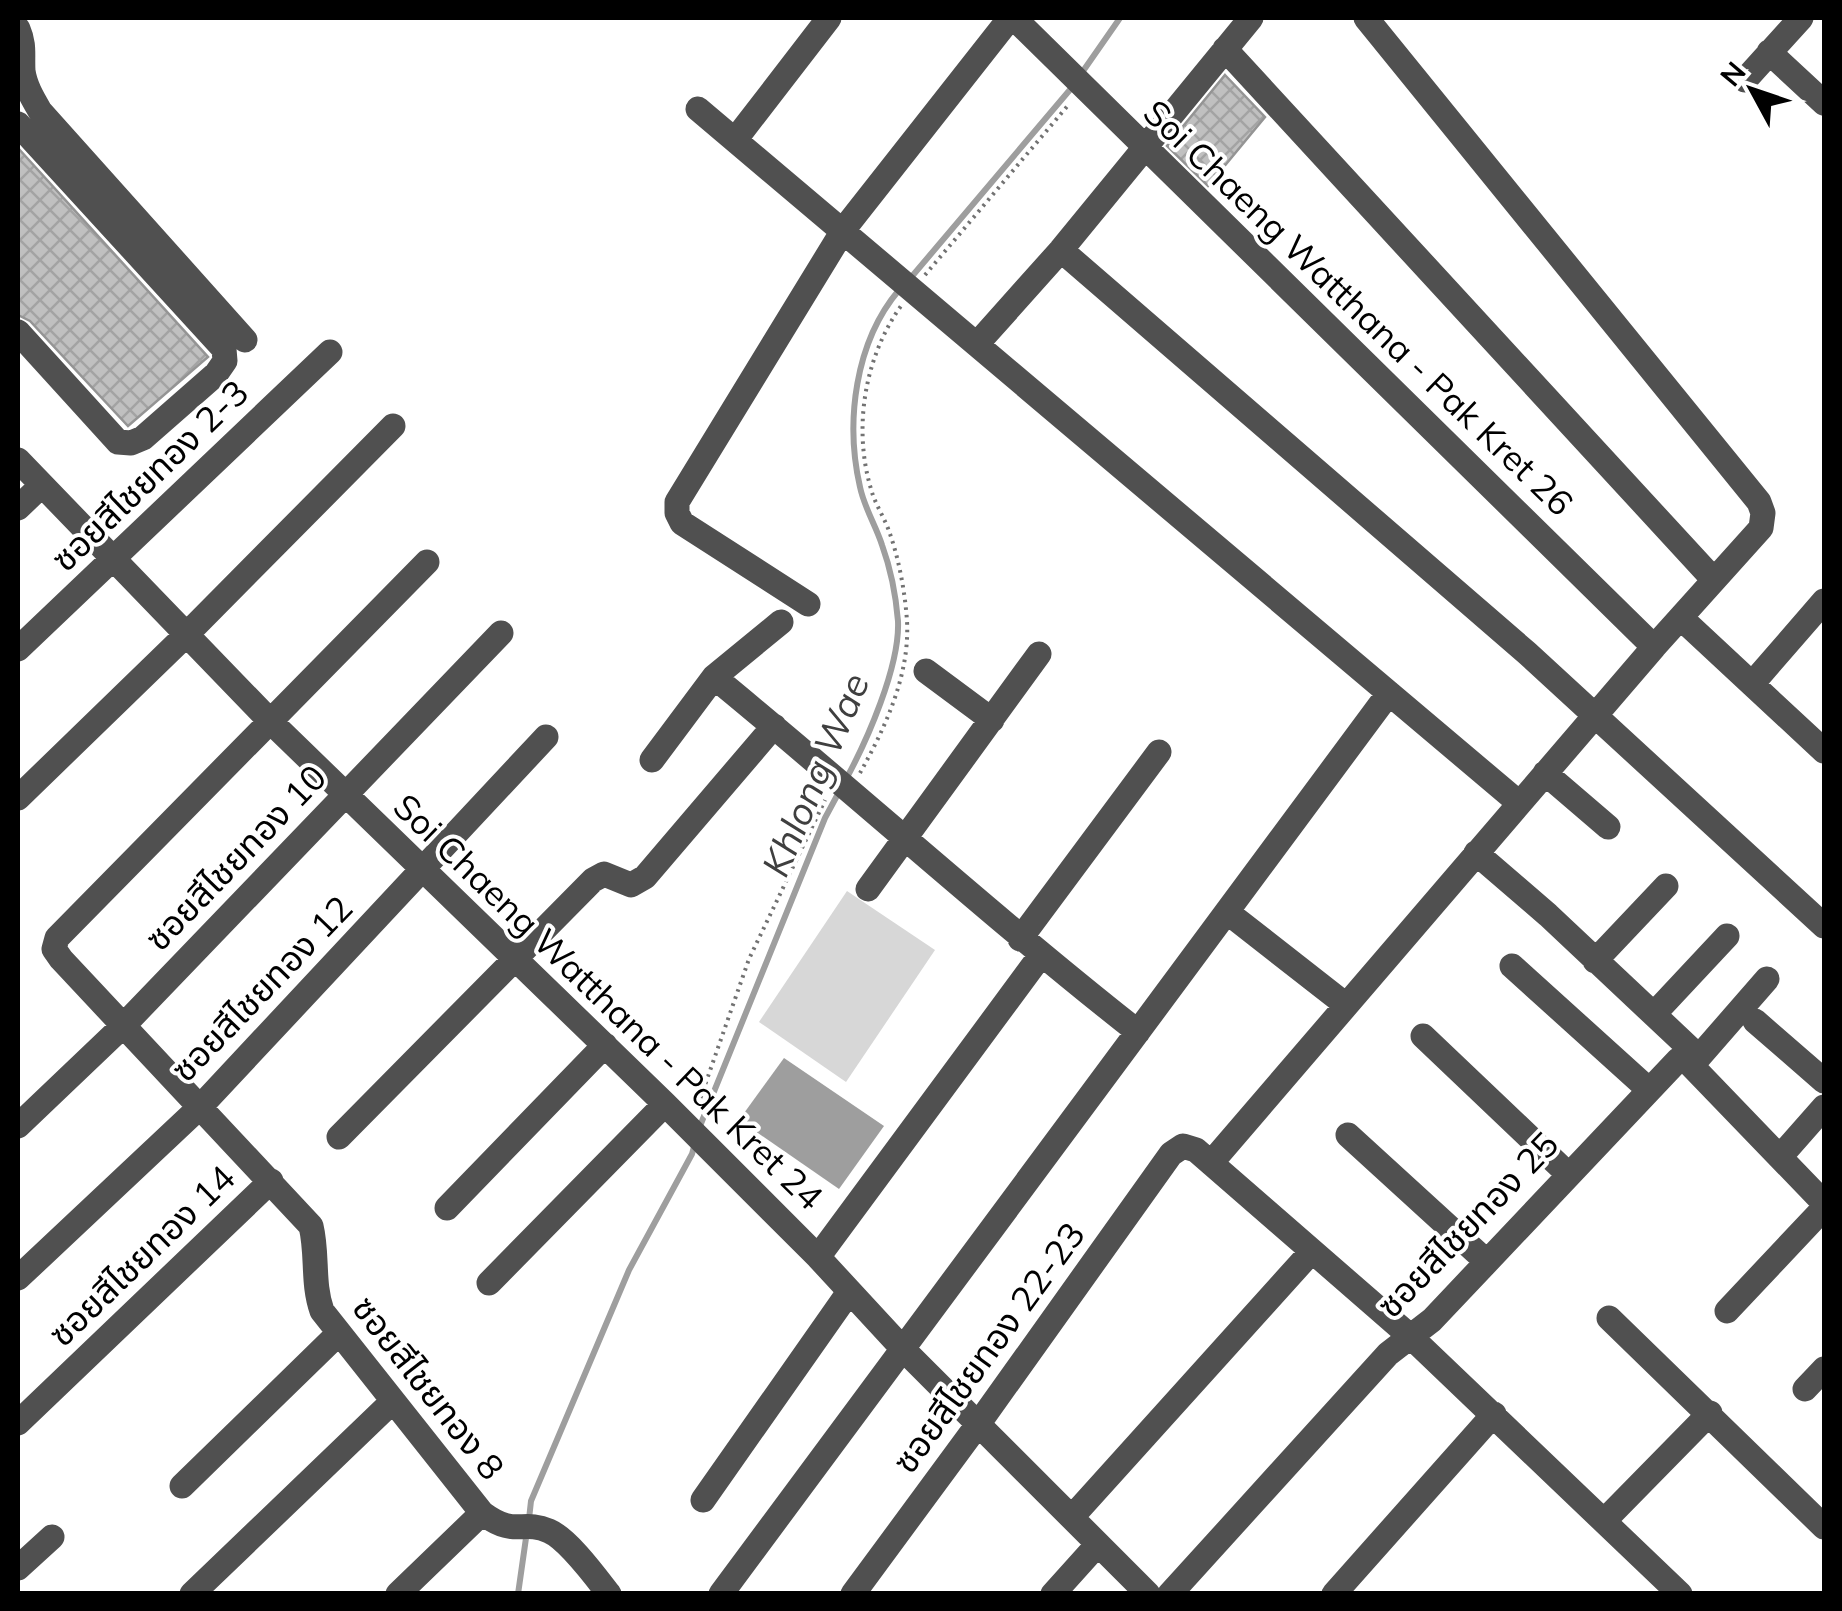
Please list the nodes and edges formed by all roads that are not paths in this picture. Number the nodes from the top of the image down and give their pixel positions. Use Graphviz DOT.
graph roads {
  1 [pos="829,18"];
  2 [pos="1012,18"];
  3 [pos="1251,18"];
  4 [pos="1366,18"];
  5 [pos="1801,18"];
  6 [pos="18,29"];
  7 [pos="1225,49"];
  8 [pos="1769,52"];
  9 [pos="1744,80"];
  10 [pos="1824,103"];
  11 [pos="698,108"];
  12 [pos="18,124"];
  13 [pos="735,140"];
  14 [pos="1144,147"];
  15 [pos="844,229"];
  16 [pos="1060,250"];
  17 [pos="18,332"];
  18 [pos="245,340"];
  19 [pos="978,344"];
  20 [pos="330,352"];
  21 [pos="392,426"];
  22 [pos="18,460"];
  23 [pos="42,485"];
  24 [pos="18,508"];
  25 [pos="115,558"];
  26 [pos="427,562"];
  27 [pos="1714,580"];
  28 [pos="1824,601"];
  29 [pos="808,604"];
  30 [pos="1681,618"];
  31 [pos="782,622"];
  32 [pos="501,633"];
  33 [pos="186,635"];
  34 [pos="1654,647"];
  35 [pos="18,649"];
  36 [pos="1039,654"];
  37 [pos="926,671"];
  38 [pos="714,677"];
  39 [pos="1752,684"];
  40 [pos="1389,693"];
  41 [pos="1594,716"];
  42 [pos="992,720"];
  43 [pos="272,723"];
  44 [pos="774,726"];
  45 [pos="546,737"];
  46 [pos="1824,751"];
  47 [pos="1159,752"];
  48 [pos="652,760"];
  49 [pos="1545,773"];
  50 [pos="346,794"];
  51 [pos="18,798"];
  52 [pos="1519,803"];
  53 [pos="1608,827"];
  54 [pos="906,836"];
  55 [pos="1476,853"];
  56 [pos="424,870"];
  57 [pos="1666,886"];
  58 [pos="868,888"];
  59 [pos="1227,912"];
  60 [pos="1824,926"];
  61 [pos="1727,936"];
  62 [pos="1020,939"];
  63 [pos="1041,956"];
  64 [pos="517,960"];
  65 [pos="1596,961"];
  66 [pos="1512,966"];
  67 [pos="1767,979"];
  68 [pos="1346,1005"];
  69 [pos="1654,1014"];
  70 [pos="1755,1021"];
  71 [pos="125,1024"];
  72 [pos="1138,1032"];
  73 [pos="1423,1036"];
  74 [pos="605,1045"];
  75 [pos="1824,1081"];
  76 [pos="1648,1088"];
  77 [pos="665,1104"];
  78 [pos="200,1106"];
  79 [pos="1824,1107"];
  80 [pos="18,1126"];
  81 [pos="1348,1135"];
  82 [pos="339,1137"];
  83 [pos="1780,1158"];
  84 [pos="1211,1163"];
  85 [pos="1568,1174"];
  86 [pos="271,1181"];
  87 [pos="1824,1205"];
  88 [pos="446,1208"];
  89 [pos="1312,1251"];
  90 [pos="818,1257"];
  91 [pos="1486,1262"];
  92 [pos="18,1278"];
  93 [pos="489,1283"];
  94 [pos="849,1292"];
  95 [pos="1727,1311"];
  96 [pos="1610,1318"];
  97 [pos="338,1333"];
  98 [pos="1411,1337"];
  99 [pos="903,1349"];
  100 [pos="1824,1369"];
  101 [pos="1805,1389"];
  102 [pos="393,1401"];
  103 [pos="1494,1414"];
  104 [pos="1710,1414"];
  105 [pos="18,1423"];
  106 [pos="980,1423"];
  107 [pos="182,1486"];
  108 [pos="703,1500"];
  109 [pos="482,1513"];
  110 [pos="1072,1517"];
  111 [pos="1605,1520"];
  112 [pos="1824,1526"];
  113 [pos="52,1537"];
  114 [pos="1098,1544"];
  115 [pos="18,1568"];
  116 [pos="192,1594"];
  117 [pos="398,1594"];
  118 [pos="608,1594"];
  119 [pos="721,1594"];
  120 [pos="852,1594"];
  121 [pos="1053,1594"];
  122 [pos="1148,1594"];
  123 [pos="1170,1594"];
  124 [pos="1334,1594"];
  125 [pos="1680,1594"];
  1 -- 13 [label="street"];
  2 -- 14 [label="street, Soi Chaeng Watthana - Pak Kret 26"];
  2 -- 15 [label="street"];
  3 -- 7 [label="street"];
  4 -- 27 [label="street"];
  5 -- 8 [label="street"];
  6 -- 18 [label="street"];
  7 -- 14 [label="street"];
  7 -- 27 [label="street"];
  8 -- 9 [label="street"];
  8 -- 10 [label="street"];
  11 -- 13 [label="street"];
  12 -- 17 [label="street"];
  13 -- 15 [label="street"];
  14 -- 16 [label="street"];
  14 -- 34 [label="street, Soi Chaeng Watthana - Pak Kret 26"];
  15 -- 19 [label="street"];
  15 -- 29 [label="street"];
  16 -- 19 [label="street"];
  16 -- 41 [label="street"];
  19 -- 40 [label="street"];
  20 -- 25 [label="street, ซอยสีไชยทอง 2-3"];
  21 -- 33 [label="street"];
  22 -- 23 [label="street, Soi Chaeng Watthana - Pak Kret 24"];
  23 -- 24 [label="street"];
  23 -- 25 [label="street, Soi Chaeng Watthana - Pak Kret 24"];
  25 -- 33 [label="street, Soi Chaeng Watthana - Pak Kret 24"];
  25 -- 35 [label="street, ซอยสีไชยทอง 2-3"];
  26 -- 43 [label="street"];
  27 -- 30 [label="street"];
  28 -- 39 [label="street"];
  30 -- 34 [label="street"];
  30 -- 39 [label="street"];
  31 -- 38 [label="street"];
  32 -- 50 [label="street, ซอยสีไชยทอง 10"];
  33 -- 43 [label="street, Soi Chaeng Watthana - Pak Kret 24"];
  33 -- 51 [label="street"];
  34 -- 41 [label="street"];
  36 -- 42 [label="street"];
  37 -- 42 [label="street"];
  38 -- 44 [label="street"];
  38 -- 48 [label="street"];
  39 -- 46 [label="street"];
  40 -- 52 [label="street"];
  40 -- 59 [label="street"];
  41 -- 49 [label="street"];
  41 -- 60 [label="street"];
  42 -- 54 [label="street"];
  43 -- 50 [label="street, Soi Chaeng Watthana - Pak Kret 24"];
  43 -- 71 [label="street, ซอยสีไชยทอง 8"];
  44 -- 54 [label="street"];
  44 -- 64 [label="street"];
  45 -- 56 [label="street, ซอยสีไชยทอง 12"];
  47 -- 62 [label="street"];
  49 -- 52 [label="street"];
  49 -- 53 [label="street"];
  50 -- 56 [label="street, Soi Chaeng Watthana - Pak Kret 24"];
  50 -- 71 [label="street, ซอยสีไชยทอง 10"];
  52 -- 55 [label="street"];
  54 -- 58 [label="street"];
  54 -- 62 [label="street"];
  55 -- 65 [label="street"];
  55 -- 68 [label="street"];
  56 -- 64 [label="street, Soi Chaeng Watthana - Pak Kret 24"];
  56 -- 78 [label="street, ซอยสีไชยทอง 12"];
  57 -- 65 [label="street"];
  59 -- 68 [label="street"];
  59 -- 72 [label="street"];
  61 -- 69 [label="street"];
  62 -- 63 [label="street"];
  63 -- 72 [label="street"];
  63 -- 90 [label="street"];
  64 -- 74 [label="street, Soi Chaeng Watthana - Pak Kret 24"];
  64 -- 82 [label="street"];
  65 -- 69 [label="street"];
  66 -- 76 [label="street"];
  67 -- 69 [label="street"];
  68 -- 84 [label="street"];
  70 -- 75 [label="street"];
  71 -- 78 [label="street, ซอยสีไชยทอง 8"];
  71 -- 80 [label="street, ซอยสีไชยทอง 10"];
  72 -- 99 [label="street"];
  73 -- 85 [label="street"];
  74 -- 77 [label="street, Soi Chaeng Watthana - Pak Kret 24"];
  74 -- 88 [label="street"];
  76 -- 83 [label="street, ซอยสีไชยทอง 25"];
  76 -- 85 [label="street, ซอยสีไชยทอง 25"];
  77 -- 90 [label="street, Soi Chaeng Watthana - Pak Kret 24"];
  77 -- 93 [label="street"];
  78 -- 86 [label="street, ซอยสีไชยทอง 8"];
  78 -- 92 [label="street, ซอยสีไชยทอง 12"];
  79 -- 83 [label="street"];
  81 -- 91 [label="street"];
  83 -- 87 [label="street, ซอยสีไชยทอง 25"];
  84 -- 89 [label="street"];
  84 -- 106 [label="street, ซอยสีไชยทอง 22-23"];
  85 -- 91 [label="street, ซอยสีไชยทอง 25"];
  86 -- 97 [label="street, ซอยสีไชยทอง 8"];
  86 -- 105 [label="street, ซอยสีไชยทอง 14"];
  87 -- 95 [label="street"];
  89 -- 98 [label="street"];
  89 -- 110 [label="street"];
  90 -- 94 [label="street, Soi Chaeng Watthana - Pak Kret 24"];
  91 -- 98 [label="street, ซอยสีไชยทอง 25"];
  94 -- 99 [label="street, Soi Chaeng Watthana - Pak Kret 24"];
  94 -- 108 [label="street"];
  96 -- 104 [label="street"];
  97 -- 102 [label="street, ซอยสีไชยทอง 8"];
  97 -- 107 [label="street"];
  98 -- 103 [label="street"];
  98 -- 123 [label="street, ซอยสีไชยทอง 25"];
  99 -- 106 [label="street, Soi Chaeng Watthana - Pak Kret 24"];
  99 -- 119 [label="street"];
  100 -- 101 [label="street"];
  102 -- 109 [label="street, ซอยสีไชยทอง 8"];
  102 -- 116 [label="street"];
  103 -- 111 [label="street"];
  103 -- 124 [label="street"];
  104 -- 111 [label="street"];
  104 -- 112 [label="street"];
  106 -- 110 [label="street, Soi Chaeng Watthana - Pak Kret 24"];
  106 -- 120 [label="street, ซอยสีไชยทอง 22-23"];
  109 -- 117 [label="street"];
  109 -- 118 [label="street, ซอยสีไชยทอง 8"];
  110 -- 114 [label="street, Soi Chaeng Watthana - Pak Kret 24"];
  111 -- 125 [label="street"];
  113 -- 115 [label="street"];
  114 -- 121 [label="street"];
  114 -- 122 [label="street, Soi Chaeng Watthana - Pak Kret 24"];
}
